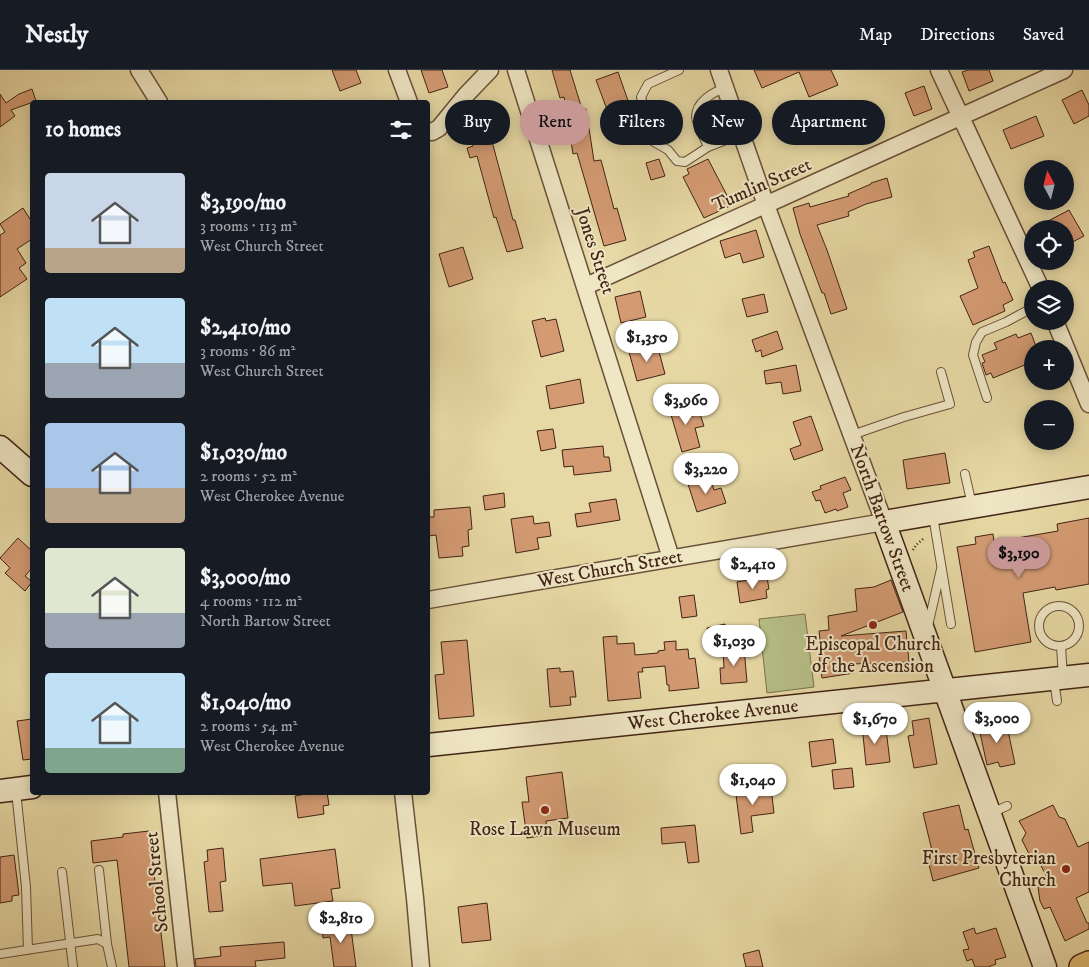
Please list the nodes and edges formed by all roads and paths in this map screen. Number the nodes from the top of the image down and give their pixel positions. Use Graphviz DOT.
graph roads {
  1 [pos="139,70"];
  2 [pos="398,70"];
  3 [pos="490,70"];
  4 [pos="516,70"];
  5 [pos="679,70"];
  6 [pos="719,70"];
  7 [pos="940,70"];
  8 [pos="1064,70"];
  9 [pos="725,88"];
  10 [pos="158,100"];
  11 [pos="408,100"];
  12 [pos="729,100"];
  13 [pos="962,117"];
  14 [pos="430,132"];
  15 [pos="713,145"];
  16 [pos="745,145"];
  17 [pos="708,147"];
  18 [pos="766,205"];
  19 [pos="1037,280"];
  20 [pos="586,286"];
  21 [pos="1024,312"];
  22 [pos="1058,330"];
  23 [pos="941,372"];
  24 [pos="987,398"];
  25 [pos="1089,404"];
  26 [pos="852,435"];
  27 [pos="0,447"];
  28 [pos="30,474"];
  29 [pos="965,474"];
  30 [pos="1089,487"];
  31 [pos="973,507"];
  32 [pos="933,514"];
  33 [pos="884,522"];
  34 [pos="670,558"];
  35 [pos="941,565"];
  36 [pos="430,600"];
  37 [pos="951,624"];
  38 [pos="926,638"];
  39 [pos="1061,646"];
  40 [pos="1089,676"];
  41 [pos="1058,686"];
  42 [pos="946,690"];
  43 [pos="430,740"];
  44 [pos="16,789"];
  45 [pos="167,795"];
  46 [pos="403,795"];
  47 [pos="99,870"];
  48 [pos="62,872"];
  49 [pos="71,943"];
  50 [pos="107,944"];
  51 [pos="28,950"];
  52 [pos="0,954"];
  53 [pos="1089,964"];
  54 [pos="73,967"];
  55 [pos="112,967"];
  56 [pos="186,967"];
  57 [pos="420,967"];
  58 [pos="1045,967"];
  59 [pos="1082,967"];
  1 -- 10 [label="street"];
  2 -- 11 [label="street"];
  3 -- 14 [label="street"];
  4 -- 20 [label="street, Jones Street"];
  5 -- 17 [label="lane"];
  6 -- 9 [label="street, North Bartow Street"];
  7 -- 13 [label="street"];
  8 -- 13 [label="street, Tumlin Street"];
  9 -- 12 [label="street, North Bartow Street"];
  9 -- 17 [label="lane"];
  13 -- 18 [label="street, Tumlin Street"];
  13 -- 19 [label="street"];
  15 -- 17 [label="lane"];
  16 -- 18 [label="street, North Bartow Street"];
  18 -- 20 [label="street, Tumlin Street"];
  18 -- 26 [label="street, North Bartow Street"];
  20 -- 34 [label="street, Jones Street"];
  21 -- 24 [label="lane"];
  22 -- 25 [label="street"];
  23 -- 26 [label="lane"];
  26 -- 33 [label="street, North Bartow Street"];
  27 -- 28 [label="main road"];
  29 -- 31 [label="lane"];
  30 -- 31 [label="main road, West Church Street"];
  31 -- 32 [label="main road, West Church Street"];
  32 -- 33 [label="main road, West Church Street"];
  32 -- 35 [label="lane"];
  33 -- 34 [label="street, West Church Street"];
  33 -- 38 [label="main road, North Bartow Street"];
  34 -- 36 [label="street, West Church Street"];
  35 -- 37 [label="lane"];
  35 -- 38 [label="lane"];
  38 -- 42 [label="main road, North Bartow Street"];
  39 -- 39 [label="lane"];
  39 -- 41 [label="lane"];
  40 -- 41 [label="main road, West Cherokee Avenue"];
  41 -- 42 [label="main road, West Cherokee Avenue"];
  42 -- 43 [label="main road, West Cherokee Avenue"];
  42 -- 58 [label="main road, North Bartow Street"];
  44 -- 51 [label="lane"];
  45 -- 56 [label="street, School Street"];
  46 -- 57 [label="street"];
  47 -- 50 [label="lane"];
  48 -- 49 [label="lane"];
  49 -- 50 [label="lane"];
  49 -- 51 [label="lane"];
  49 -- 54 [label="lane"];
  50 -- 55 [label="lane"];
  51 -- 52 [label="lane"];
  53 -- 59 [label="main road"];
}
